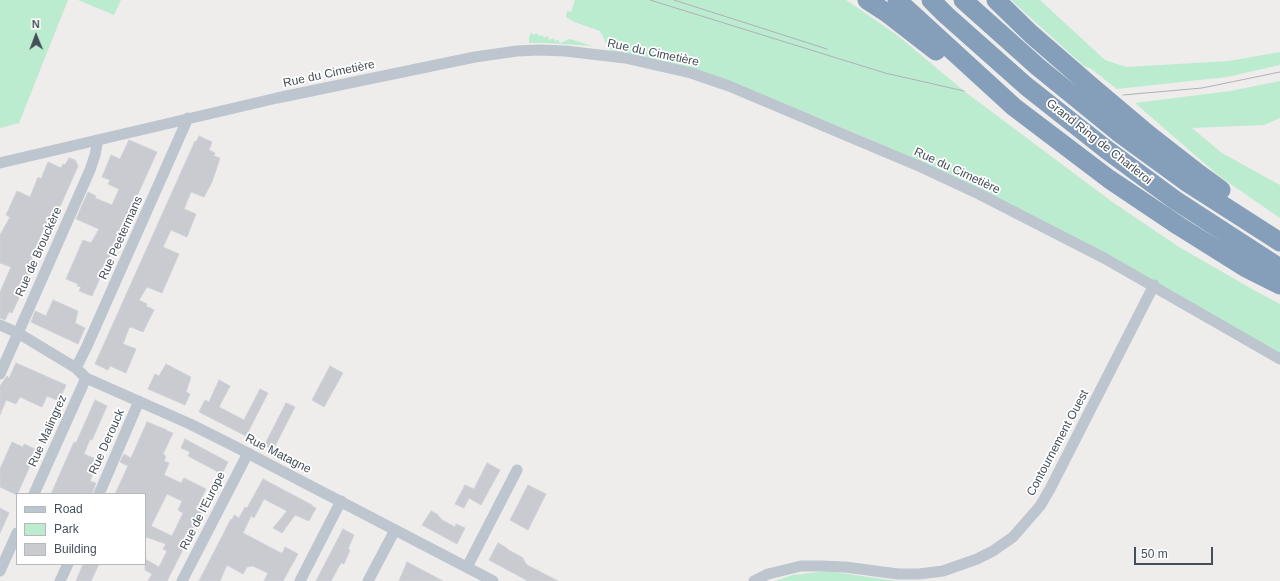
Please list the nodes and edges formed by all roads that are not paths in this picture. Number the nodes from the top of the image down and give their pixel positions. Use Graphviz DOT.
graph roads {
  1 [pos="867,0"];
  2 [pos="897,0"];
  3 [pos="931,0"];
  4 [pos="963,0"];
  5 [pos="996,0"];
  6 [pos="1014,107"];
  7 [pos="188,118"];
  8 [pos="98,140"];
  9 [pos="0,163"];
  10 [pos="1280,229"];
  11 [pos="1280,242"];
  12 [pos="1280,268"];
  13 [pos="1154,285"];
  14 [pos="1280,285"];
  15 [pos="0,325"];
  16 [pos="18,333"];
  17 [pos="1276,357"];
  18 [pos="76,368"];
  19 [pos="0,374"];
  20 [pos="86,378"];
  21 [pos="139,401"];
  22 [pos="248,453"];
  23 [pos="517,470"];
  24 [pos="34,493"];
  25 [pos="99,493"];
  26 [pos="341,501"];
  27 [pos="395,530"];
  28 [pos="16,535"];
  29 [pos="68,565"];
  30 [pos="466,567"];
  31 [pos="0,571"];
  32 [pos="60,581"];
  33 [pos="182,581"];
  34 [pos="300,581"];
  35 [pos="368,581"];
  36 [pos="493,581"];
  37 [pos="754,581"];
  1 -- 6 [label="highway"];
  2 -- 6 [label="highway"];
  3 -- 12 [label="highway, Grand Ring de Charleroi"];
  4 -- 11 [label="highway, Grand Ring de Charleroi"];
  5 -- 10 [label="highway"];
  6 -- 14 [label="highway"];
  7 -- 8 [label="street, Rue du Cimetière"];
  7 -- 13 [label="street, Rue du Cimetière"];
  7 -- 18 [label="street, Rue Peetermans"];
  8 -- 9 [label="street, Rue du Cimetière"];
  8 -- 16 [label="street, Rue de Brouckère"];
  13 -- 17 [label="street, Rue du Cimetière"];
  13 -- 37 [label="street, Contournement Ouest"];
  15 -- 16 [label="street, Rue Matagne"];
  16 -- 18 [label="street, Rue Matagne"];
  16 -- 19 [label="street, Rue de Brouckère"];
  18 -- 20 [label="street, Rue Matagne"];
  20 -- 21 [label="street, Rue Matagne"];
  20 -- 24 [label="street, Rue Malingrez"];
  21 -- 22 [label="street, Rue Matagne"];
  21 -- 25 [label="street, Rue Derouck"];
  22 -- 26 [label="street, Rue Matagne"];
  22 -- 33 [label="street, Rue de l'Europe"];
  23 -- 30 [label="street"];
  26 -- 27 [label="street, Rue Matagne"];
  26 -- 34 [label="street"];
  27 -- 30 [label="street, Rue Matagne"];
  27 -- 35 [label="street"];
  28 -- 31 [label="street"];
  29 -- 32 [label="street"];
  30 -- 36 [label="street, Rue Matagne"];
}
